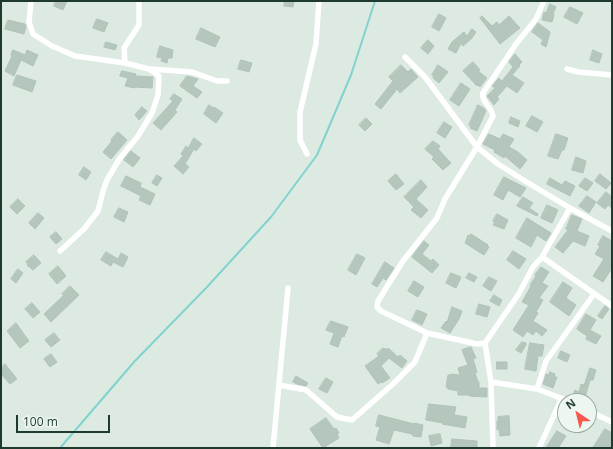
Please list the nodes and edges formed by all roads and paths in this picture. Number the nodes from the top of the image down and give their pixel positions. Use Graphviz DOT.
graph roads {
  1 [pos="31,1"];
  2 [pos="139,1"];
  3 [pos="319,1"];
  4 [pos="544,1"];
  5 [pos="405,57"];
  6 [pos="124,63"];
  7 [pos="150,68"];
  8 [pos="567,69"];
  9 [pos="612,75"];
  10 [pos="227,81"];
  11 [pos="477,147"];
  12 [pos="307,154"];
  13 [pos="570,208"];
  14 [pos="612,231"];
  15 [pos="60,251"];
  16 [pos="542,257"];
  17 [pos="288,288"];
  18 [pos="594,294"];
  19 [pos="612,306"];
  20 [pos="427,333"];
  21 [pos="485,343"];
  22 [pos="491,382"];
  23 [pos="279,385"];
  24 [pos="537,389"];
  25 [pos="557,397"];
  26 [pos="557,415"];
  27 [pos="597,415"];
  28 [pos="612,422"];
  29 [pos="273,448"];
  30 [pos="493,448"];
  31 [pos="539,448"];
  1 -- 6 [label="street"];
  2 -- 6 [label="street"];
  3 -- 12 [label="street"];
  4 -- 11 [label="street"];
  5 -- 11 [label="street"];
  6 -- 7 [label="street"];
  7 -- 10 [label="street"];
  7 -- 15 [label="street"];
  8 -- 9 [label="street"];
  11 -- 13 [label="street"];
  11 -- 20 [label="street"];
  13 -- 14 [label="street"];
  13 -- 16 [label="street"];
  16 -- 18 [label="street"];
  16 -- 21 [label="street"];
  17 -- 23 [label="street"];
  18 -- 19 [label="street"];
  18 -- 24 [label="street"];
  20 -- 21 [label="street"];
  20 -- 23 [label="street"];
  21 -- 22 [label="street"];
  22 -- 24 [label="street"];
  22 -- 30 [label="street"];
  23 -- 29 [label="street"];
  24 -- 25 [label="street"];
  26 -- 31 [label="street"];
  27 -- 28 [label="street"];
}
